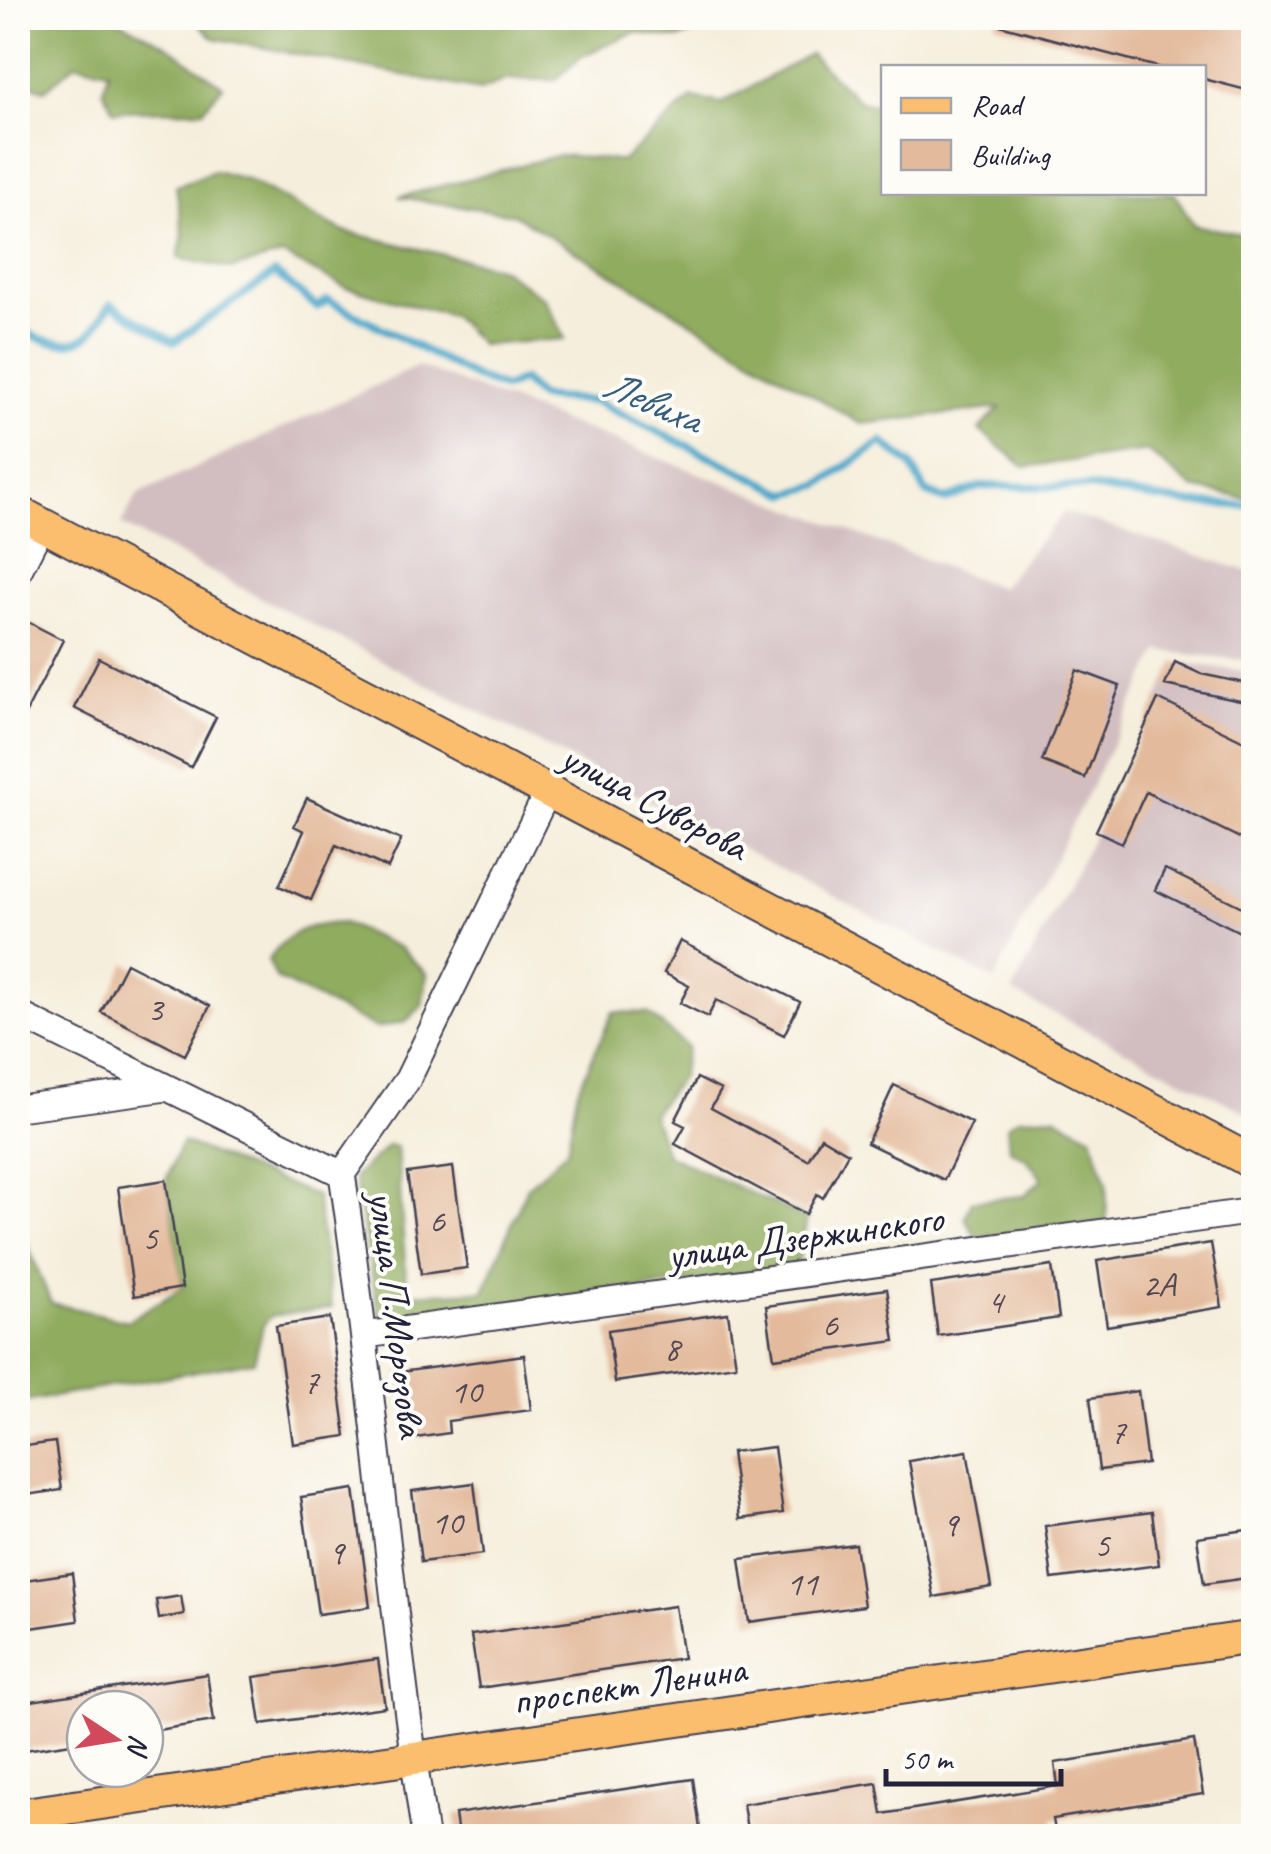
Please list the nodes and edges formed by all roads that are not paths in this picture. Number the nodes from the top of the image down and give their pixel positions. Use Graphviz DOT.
graph roads {
  1 [pos="30,519"];
  2 [pos="18,572"];
  3 [pos="548,792"];
  4 [pos="18,1014"];
  5 [pos="167,1088"];
  6 [pos="18,1108"];
  7 [pos="1254,1163"];
  8 [pos="342,1174"];
  9 [pos="1254,1211"];
  10 [pos="366,1335"];
  11 [pos="1254,1637"];
  12 [pos="413,1758"];
  13 [pos="18,1816"];
  14 [pos="425,1836"];
  1 -- 2 [label="street"];
  1 -- 3 [label="main road, улица Суворова"];
  3 -- 7 [label="main road, улица Суворова"];
  3 -- 8 [label="street, улица П.Морозова"];
  4 -- 5 [label="street"];
  5 -- 6 [label="street"];
  5 -- 8 [label="street"];
  8 -- 10 [label="street, улица П.Морозова"];
  9 -- 10 [label="street, улица Дзержинского"];
  10 -- 12 [label="street, улица П.Морозова"];
  11 -- 12 [label="main road, проспект Ленина"];
  12 -- 13 [label="main road, проспект Ленина"];
  12 -- 14 [label="street, улица П.Морозова"];
}
